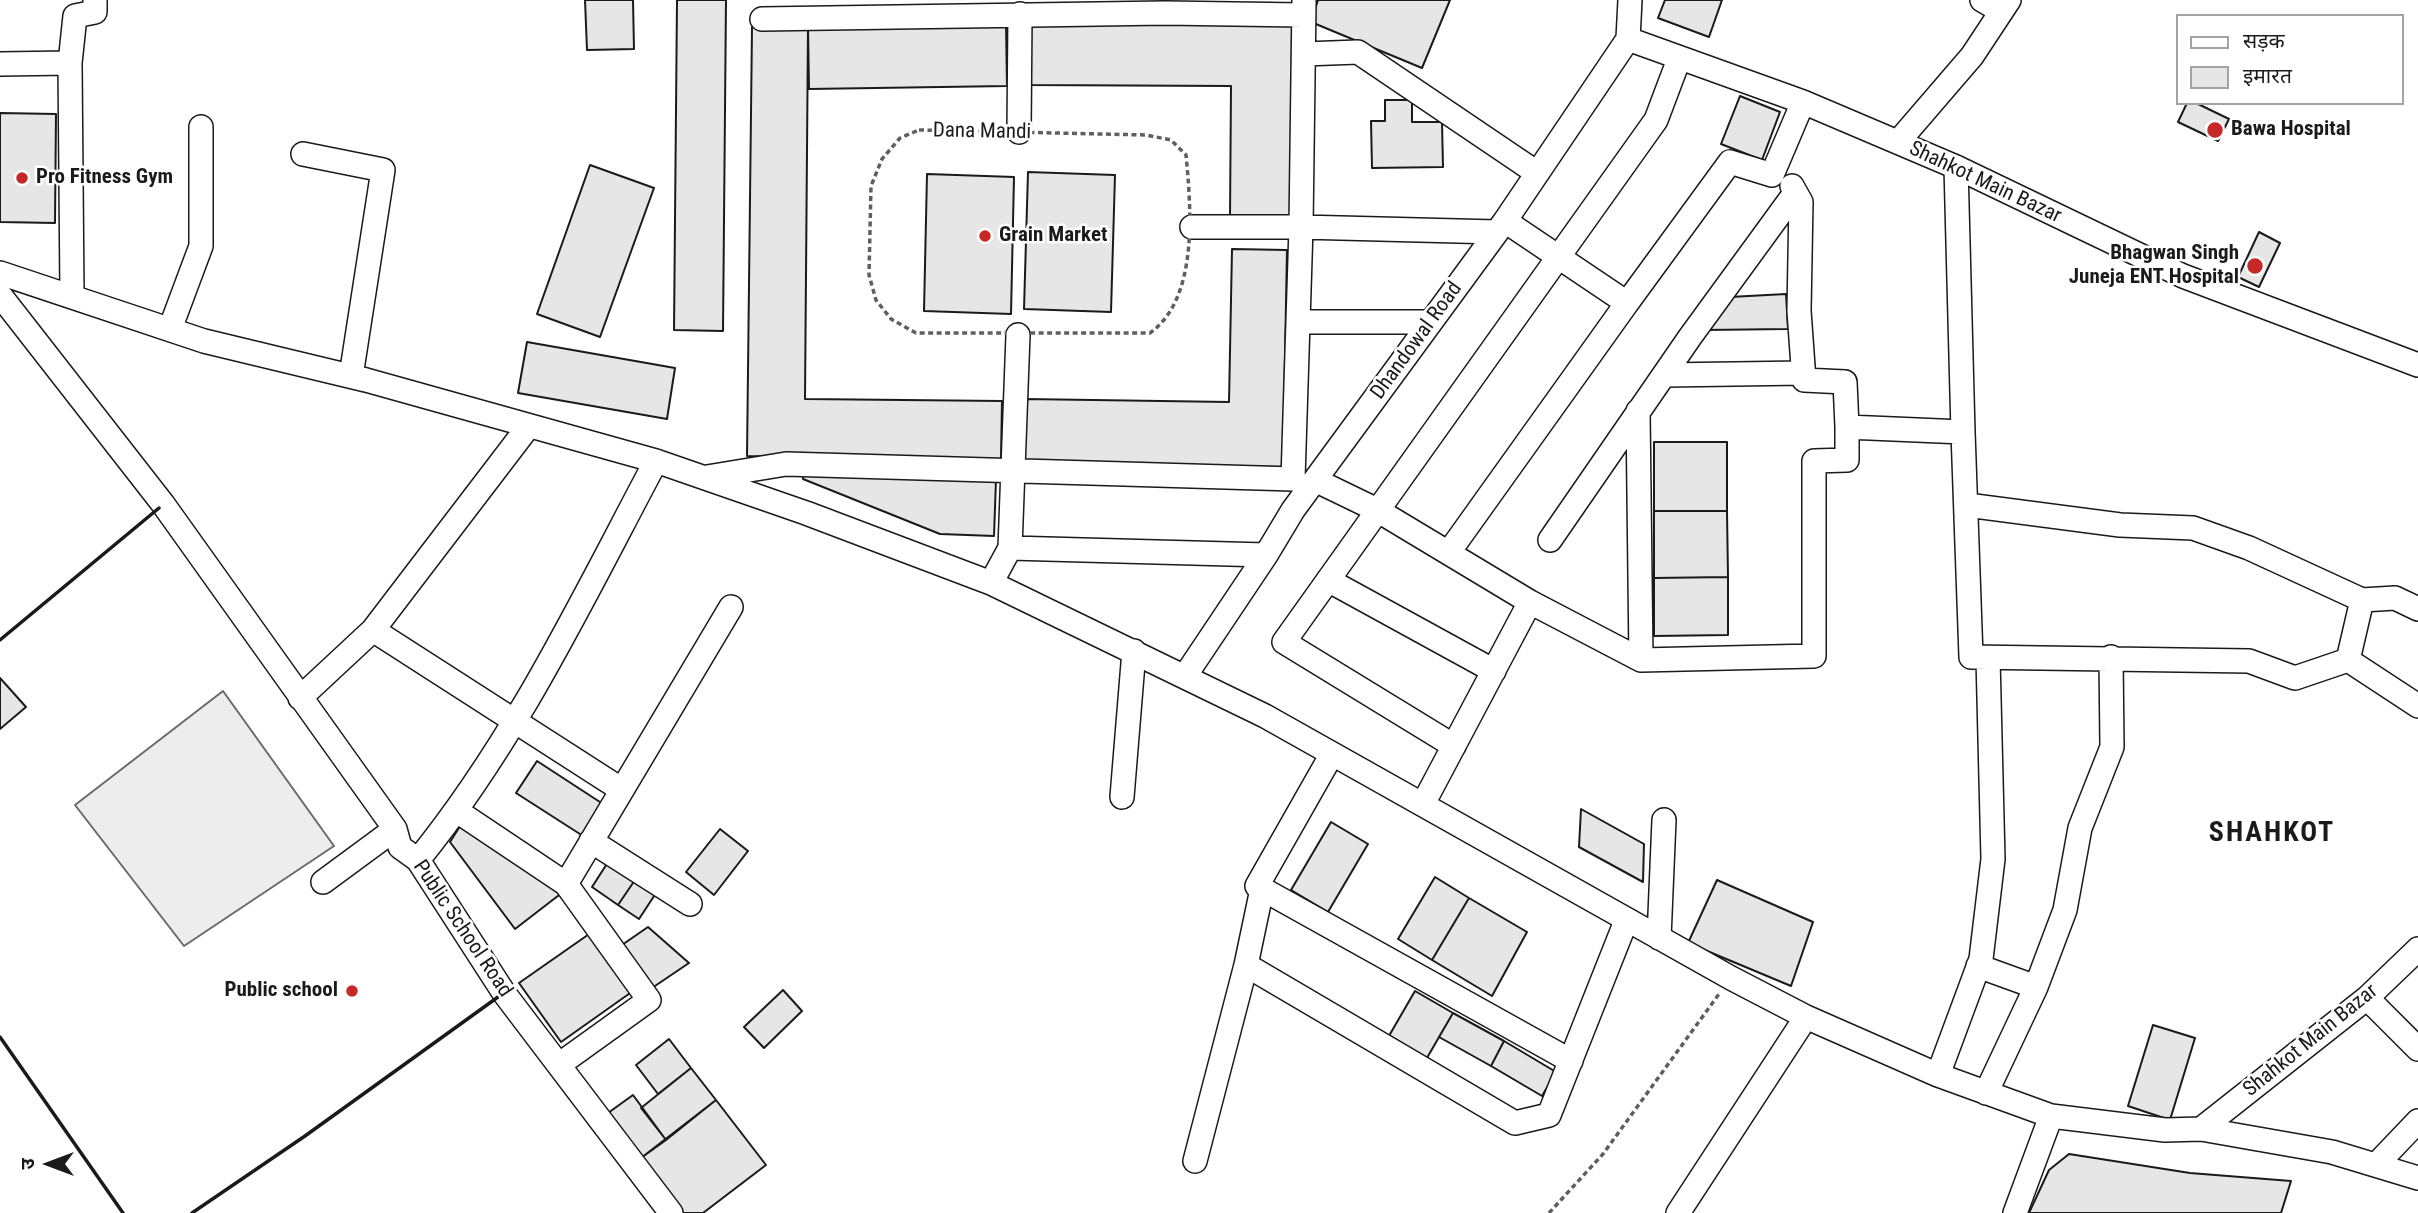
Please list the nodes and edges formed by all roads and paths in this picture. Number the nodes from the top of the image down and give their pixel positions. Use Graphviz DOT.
graph roads {
  1 [pos="94,0"];
  2 [pos="1630,0"];
  3 [pos="1642,0"];
  4 [pos="1304,4"];
  5 [pos="1997,4"];
  6 [pos="1020,14"];
  7 [pos="762,19"];
  8 [pos="1628,39"];
  9 [pos="1304,54"];
  10 [pos="1679,59"];
  11 [pos="0,64"];
  12 [pos="70,64"];
  13 [pos="1803,102"];
  14 [pos="201,127"];
  15 [pos="1019,132"];
  16 [pos="1898,142"];
  17 [pos="303,155"];
  18 [pos="1956,167"];
  19 [pos="1537,173"];
  20 [pos="1772,174"];
  21 [pos="1796,192"];
  22 [pos="1501,226"];
  23 [pos="1192,227"];
  24 [pos="1301,227"];
  25 [pos="1558,257"];
  26 [pos="0,272"];
  27 [pos="0,295"];
  28 [pos="72,295"];
  29 [pos="1627,303"];
  30 [pos="1298,322"];
  31 [pos="1430,322"];
  32 [pos="170,329"];
  33 [pos="1018,335"];
  34 [pos="2418,365"];
  35 [pos="1804,373"];
  36 [pos="1665,375"];
  37 [pos="351,376"];
  38 [pos="1638,411"];
  39 [pos="528,427"];
  40 [pos="1847,427"];
  41 [pos="1963,432"];
  42 [pos="656,461"];
  43 [pos="1013,471"];
  44 [pos="701,478"];
  45 [pos="1304,479"];
  46 [pos="1967,505"];
  47 [pos="1377,510"];
  48 [pos="1550,540"];
  49 [pos="1010,548"];
  50 [pos="1449,552"];
  51 [pos="1266,555"];
  52 [pos="1328,580"];
  53 [pos="991,583"];
  54 [pos="2362,600"];
  55 [pos="1530,601"];
  56 [pos="731,607"];
  57 [pos="2418,609"];
  58 [pos="373,630"];
  59 [pos="1134,651"];
  60 [pos="2111,657"];
  61 [pos="1988,658"];
  62 [pos="1642,660"];
  63 [pos="2348,660"];
  64 [pos="1493,671"];
  65 [pos="1185,676"];
  66 [pos="300,698"];
  67 [pos="2418,706"];
  68 [pos="517,722"];
  69 [pos="1454,746"];
  70 [pos="1332,754"];
  71 [pos="622,790"];
  72 [pos="1122,797"];
  73 [pos="1423,804"];
  74 [pos="457,811"];
  75 [pos="1664,820"];
  76 [pos="395,829"];
  77 [pos="591,841"];
  78 [pos="418,860"];
  79 [pos="323,882"];
  80 [pos="566,884"];
  81 [pos="1262,889"];
  82 [pos="690,904"];
  83 [pos="1626,921"];
  84 [pos="1659,938"];
  85 [pos="2418,949"];
  86 [pos="1246,965"];
  87 [pos="1978,966"];
  88 [pos="1731,978"];
  89 [pos="2036,987"];
  90 [pos="2367,998"];
  91 [pos="1806,1017"];
  92 [pos="2418,1049"];
  93 [pos="1570,1061"];
  94 [pos="560,1064"];
  95 [pos="1938,1075"];
  96 [pos="1986,1093"];
  97 [pos="2051,1116"];
  98 [pos="2418,1121"];
  99 [pos="2201,1129"];
  100 [pos="1195,1161"];
  101 [pos="2377,1164"];
  102 [pos="2418,1178"];
  103 [pos="671,1213"];
  104 [pos="1549,1213"];
  105 [pos="1678,1213"];
  106 [pos="2014,1213"];
  1 -- 12 [label="street"];
  2 -- 8 [label="street"];
  3 -- 8 [label="street, Dhandowal Road"];
  4 -- 6 [label="street"];
  4 -- 9 [label="street"];
  5 -- 16 [label="street"];
  6 -- 7 [label="street"];
  6 -- 15 [label="street"];
  8 -- 10 [label="street, Shahkot Main Bazar"];
  8 -- 19 [label="street, Dhandowal Road"];
  9 -- 19 [label="street"];
  9 -- 24 [label="street"];
  10 -- 13 [label="street, Shahkot Main Bazar"];
  10 -- 25 [label="street"];
  11 -- 12 [label="street"];
  12 -- 28 [label="street"];
  13 -- 16 [label="street, Shahkot Main Bazar"];
  13 -- 20 [label="street"];
  14 -- 32 [label="street"];
  15 -- 23 [label="path, Dana Mandi"];
  15 -- 33 [label="path, Dana Mandi"];
  16 -- 18 [label="street, Shahkot Main Bazar"];
  17 -- 37 [label="street"];
  18 -- 34 [label="street, Shahkot Main Bazar"];
  18 -- 41 [label="street"];
  19 -- 22 [label="street, Dhandowal Road"];
  20 -- 21 [label="street"];
  20 -- 29 [label="street"];
  21 -- 35 [label="street"];
  21 -- 36 [label="street"];
  22 -- 24 [label="street"];
  22 -- 25 [label="street"];
  22 -- 31 [label="street, Dhandowal Road"];
  23 -- 24 [label="street"];
  23 -- 33 [label="path, Dana Mandi"];
  24 -- 30 [label="street"];
  25 -- 29 [label="street"];
  25 -- 47 [label="street"];
  26 -- 28 [label="street"];
  27 -- 66 [label="street, Public School Road"];
  28 -- 32 [label="street"];
  29 -- 50 [label="street"];
  30 -- 31 [label="street"];
  30 -- 45 [label="street"];
  31 -- 45 [label="street, Dhandowal Road"];
  32 -- 37 [label="street"];
  33 -- 43 [label="street"];
  35 -- 36 [label="street"];
  35 -- 40 [label="street"];
  36 -- 38 [label="street"];
  37 -- 39 [label="street"];
  38 -- 48 [label="street"];
  38 -- 62 [label="street"];
  39 -- 42 [label="street"];
  39 -- 58 [label="street"];
  40 -- 41 [label="street"];
  40 -- 62 [label="street"];
  41 -- 46 [label="street"];
  42 -- 44 [label="street"];
  42 -- 68 [label="street"];
  43 -- 44 [label="street"];
  43 -- 45 [label="street"];
  43 -- 49 [label="street"];
  44 -- 53 [label="street"];
  45 -- 47 [label="street"];
  45 -- 51 [label="street"];
  46 -- 54 [label="street"];
  46 -- 61 [label="street"];
  47 -- 50 [label="street"];
  47 -- 52 [label="street"];
  49 -- 51 [label="street"];
  49 -- 53 [label="street"];
  50 -- 55 [label="street"];
  51 -- 65 [label="street"];
  52 -- 64 [label="street"];
  52 -- 69 [label="street"];
  53 -- 59 [label="street"];
  54 -- 57 [label="street"];
  54 -- 63 [label="street"];
  55 -- 62 [label="street"];
  55 -- 64 [label="street"];
  56 -- 71 [label="street"];
  58 -- 66 [label="street"];
  58 -- 68 [label="street"];
  59 -- 65 [label="street"];
  59 -- 72 [label="street"];
  60 -- 61 [label="street"];
  60 -- 63 [label="street"];
  60 -- 89 [label="street"];
  61 -- 87 [label="street"];
  63 -- 67 [label="street"];
  64 -- 69 [label="street"];
  65 -- 70 [label="street"];
  66 -- 76 [label="street, Public School Road"];
  68 -- 71 [label="street"];
  68 -- 74 [label="street"];
  69 -- 73 [label="street"];
  70 -- 73 [label="street"];
  70 -- 81 [label="street"];
  71 -- 77 [label="street"];
  73 -- 83 [label="street"];
  74 -- 78 [label="street"];
  74 -- 80 [label="street"];
  75 -- 84 [label="street"];
  76 -- 78 [label="street, Public School Road"];
  76 -- 79 [label="street"];
  77 -- 80 [label="street"];
  77 -- 82 [label="street"];
  78 -- 94 [label="street, Public School Road"];
  80 -- 94 [label="street"];
  81 -- 86 [label="street"];
  81 -- 93 [label="street"];
  83 -- 84 [label="street"];
  83 -- 93 [label="street"];
  84 -- 88 [label="street"];
  85 -- 90 [label="street, Shahkot Main Bazar"];
  86 -- 93 [label="street"];
  86 -- 100 [label="street"];
  87 -- 89 [label="street"];
  87 -- 95 [label="street"];
  88 -- 91 [label="street"];
  88 -- 104 [label="path"];
  89 -- 96 [label="street"];
  90 -- 92 [label="street"];
  90 -- 99 [label="street, Shahkot Main Bazar"];
  91 -- 95 [label="street"];
  91 -- 105 [label="street"];
  94 -- 103 [label="street, Public School Road"];
  95 -- 96 [label="street"];
  96 -- 97 [label="street"];
  97 -- 99 [label="street"];
  97 -- 106 [label="street"];
  98 -- 101 [label="street"];
  99 -- 101 [label="street"];
  101 -- 102 [label="street"];
}
